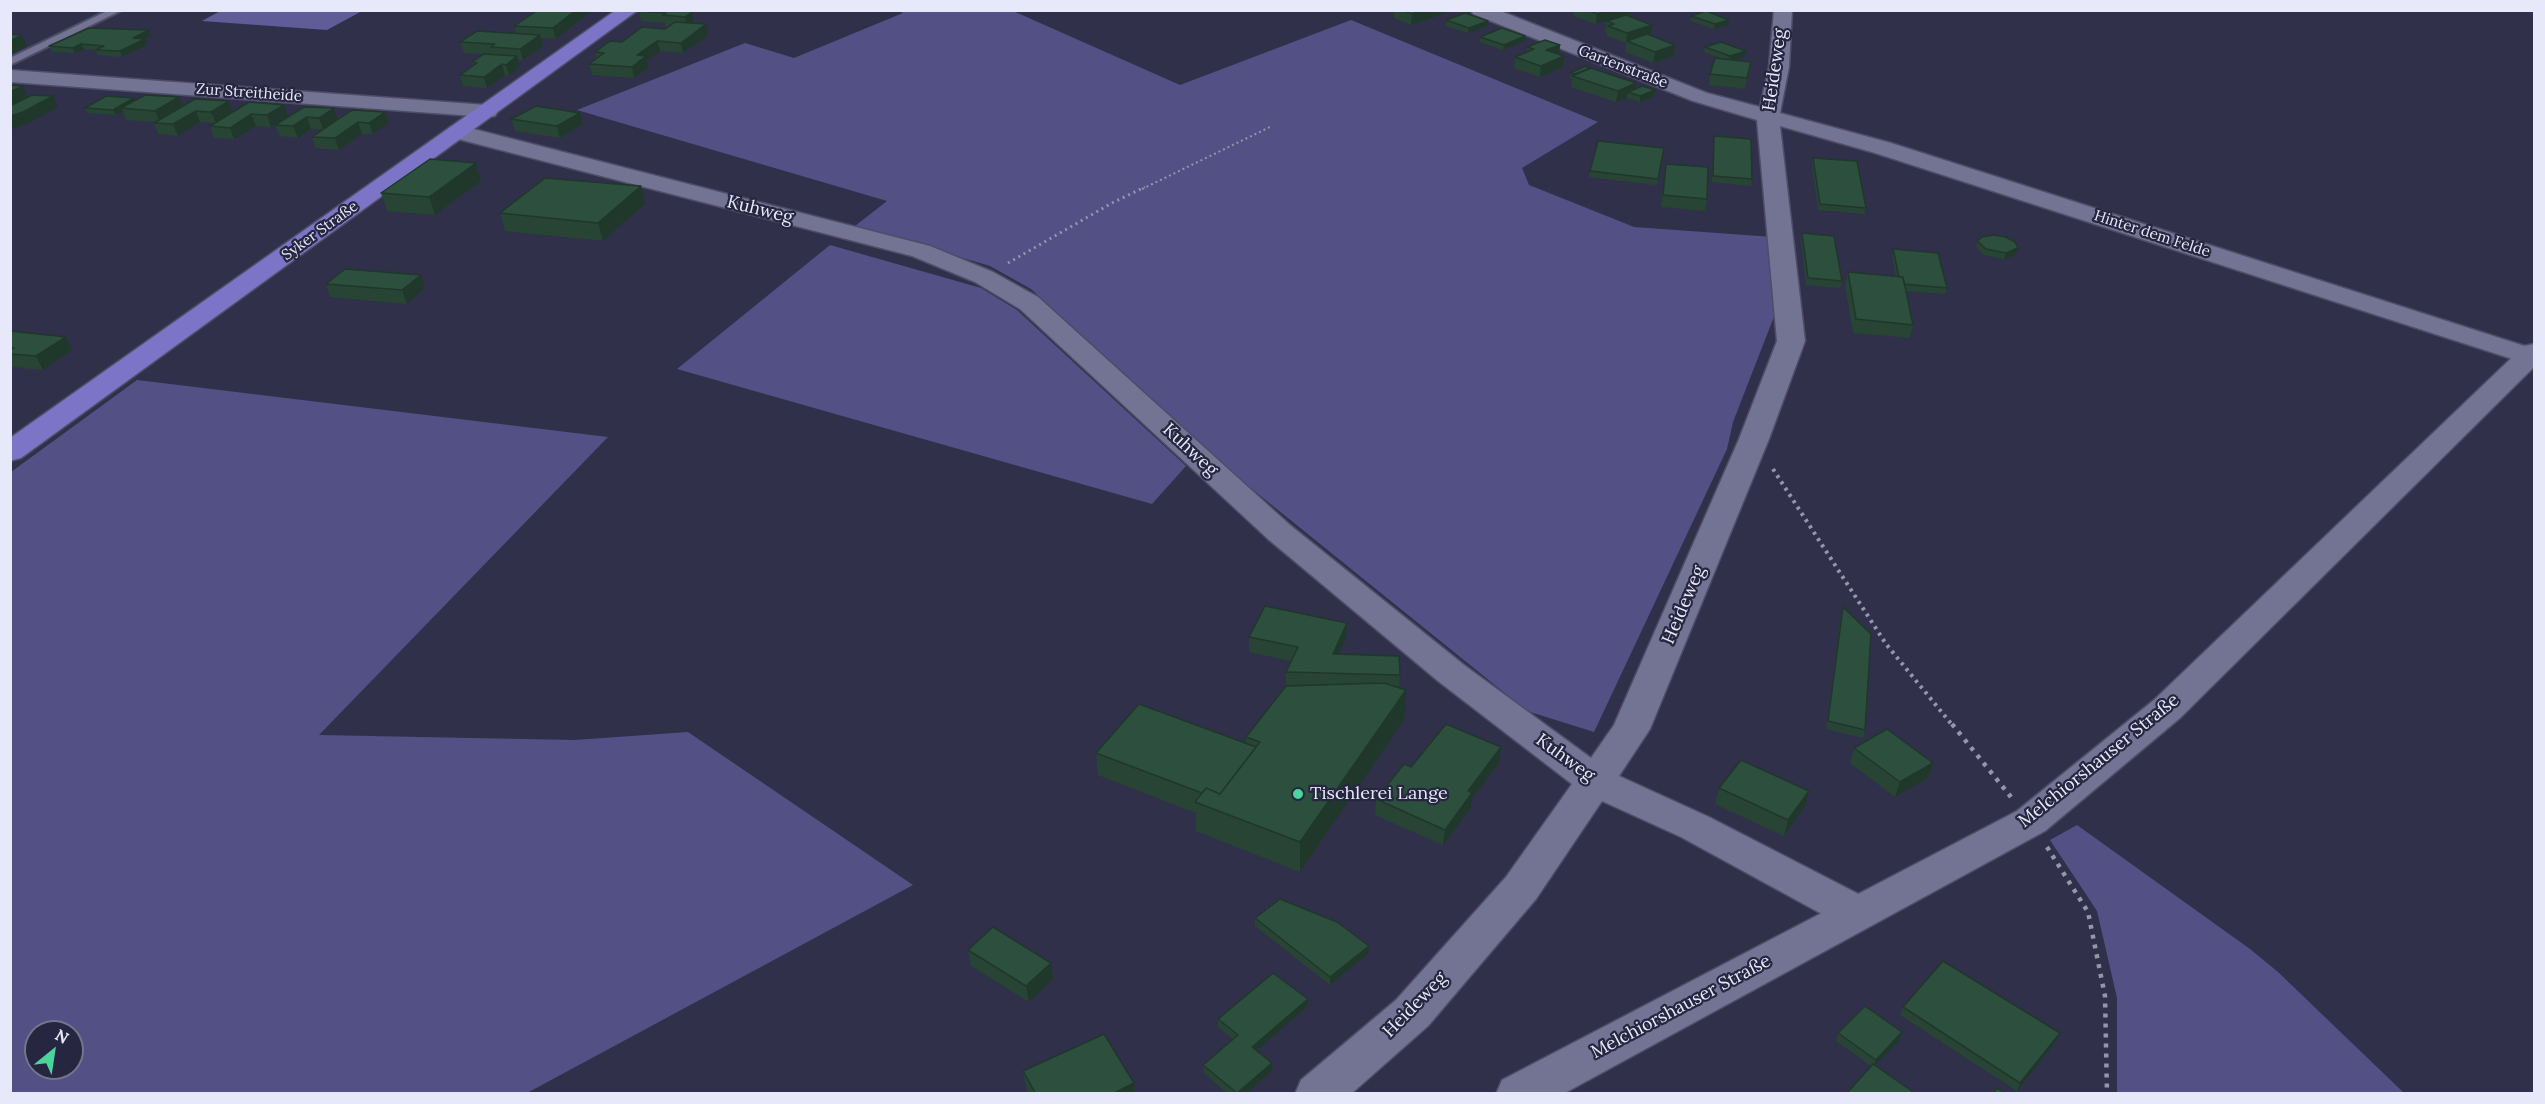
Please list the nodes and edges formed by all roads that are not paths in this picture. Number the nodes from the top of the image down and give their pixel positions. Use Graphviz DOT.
graph roads {
  1 [pos="118,10"];
  2 [pos="629,10"];
  3 [pos="1480,10"];
  4 [pos="1783,10"];
  5 [pos="10,62"];
  6 [pos="10,76"];
  7 [pos="487,111"];
  8 [pos="1768,117"];
  9 [pos="458,132"];
  10 [pos="2533,355"];
  11 [pos="10,452"];
  12 [pos="1595,781"];
  13 [pos="1857,913"];
  14 [pos="1318,1094"];
  15 [pos="1519,1094"];
  1 -- 5 [label="lane"];
  2 -- 7 [label="main road, Syker Straße"];
  3 -- 8 [label="street, Gartenstraße"];
  4 -- 8 [label="street, Heideweg"];
  6 -- 7 [label="street, Zur Streitheide"];
  7 -- 9 [label="main road, Syker Straße"];
  8 -- 10 [label="street, Hinter dem Felde"];
  8 -- 12 [label="street, Heideweg"];
  9 -- 11 [label="main road, Syker Straße"];
  9 -- 12 [label="street, Kuhweg"];
  10 -- 13 [label="street, Melchiorshauser Straße"];
  12 -- 13 [label="street, Kuhweg"];
  12 -- 14 [label="street, Heideweg"];
  13 -- 15 [label="street, Melchiorshauser Straße"];
}
